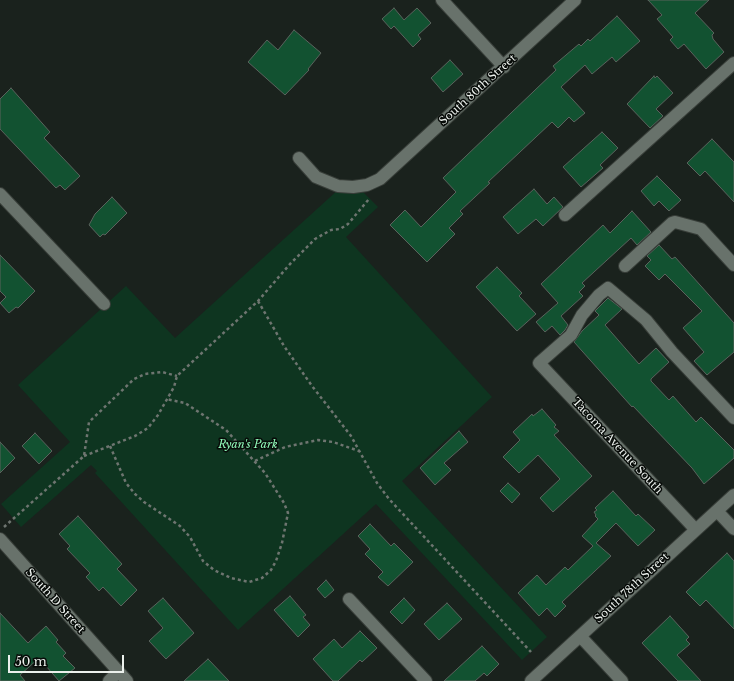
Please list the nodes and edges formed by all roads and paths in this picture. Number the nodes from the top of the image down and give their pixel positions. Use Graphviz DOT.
graph roads {
  1 [pos="442,0"];
  2 [pos="575,0"];
  3 [pos="734,63"];
  4 [pos="504,66"];
  5 [pos="299,158"];
  6 [pos="380,179"];
  7 [pos="0,194"];
  8 [pos="564,215"];
  9 [pos="734,265"];
  10 [pos="625,266"];
  11 [pos="258,301"];
  12 [pos="104,304"];
  13 [pos="177,376"];
  14 [pos="166,399"];
  15 [pos="734,418"];
  16 [pos="110,446"];
  17 [pos="359,451"];
  18 [pos="84,456"];
  19 [pos="255,461"];
  20 [pos="734,495"];
  21 [pos="716,511"];
  22 [pos="696,530"];
  23 [pos="734,530"];
  24 [pos="0,531"];
  25 [pos="0,539"];
  26 [pos="349,599"];
  27 [pos="580,636"];
  28 [pos="531,652"];
  29 [pos="122,677"];
  30 [pos="109,681"];
  31 [pos="426,681"];
  32 [pos="531,681"];
  33 [pos="622,681"];
  1 -- 4 [label="street"];
  2 -- 4 [label="street, South 80th Street"];
  3 -- 8 [label="street"];
  4 -- 6 [label="street, South 80th Street"];
  5 -- 6 [label="street"];
  6 -- 11 [label="path"];
  7 -- 12 [label="street"];
  9 -- 10 [label="street"];
  11 -- 13 [label="path"];
  11 -- 17 [label="path"];
  13 -- 14 [label="path"];
  13 -- 18 [label="path"];
  14 -- 16 [label="path"];
  14 -- 19 [label="path"];
  15 -- 22 [label="street, Tacoma Avenue South"];
  16 -- 18 [label="path"];
  16 -- 19 [label="path"];
  17 -- 19 [label="path"];
  17 -- 28 [label="path"];
  18 -- 24 [label="path"];
  20 -- 21 [label="street, South 78th Street"];
  21 -- 22 [label="street, South 78th Street"];
  21 -- 23 [label="street"];
  22 -- 27 [label="street, South 78th Street"];
  25 -- 29 [label="street, South D Street"];
  26 -- 31 [label="street"];
  27 -- 32 [label="street, South 78th Street"];
  27 -- 33 [label="street"];
  29 -- 30 [label="street"];
}
